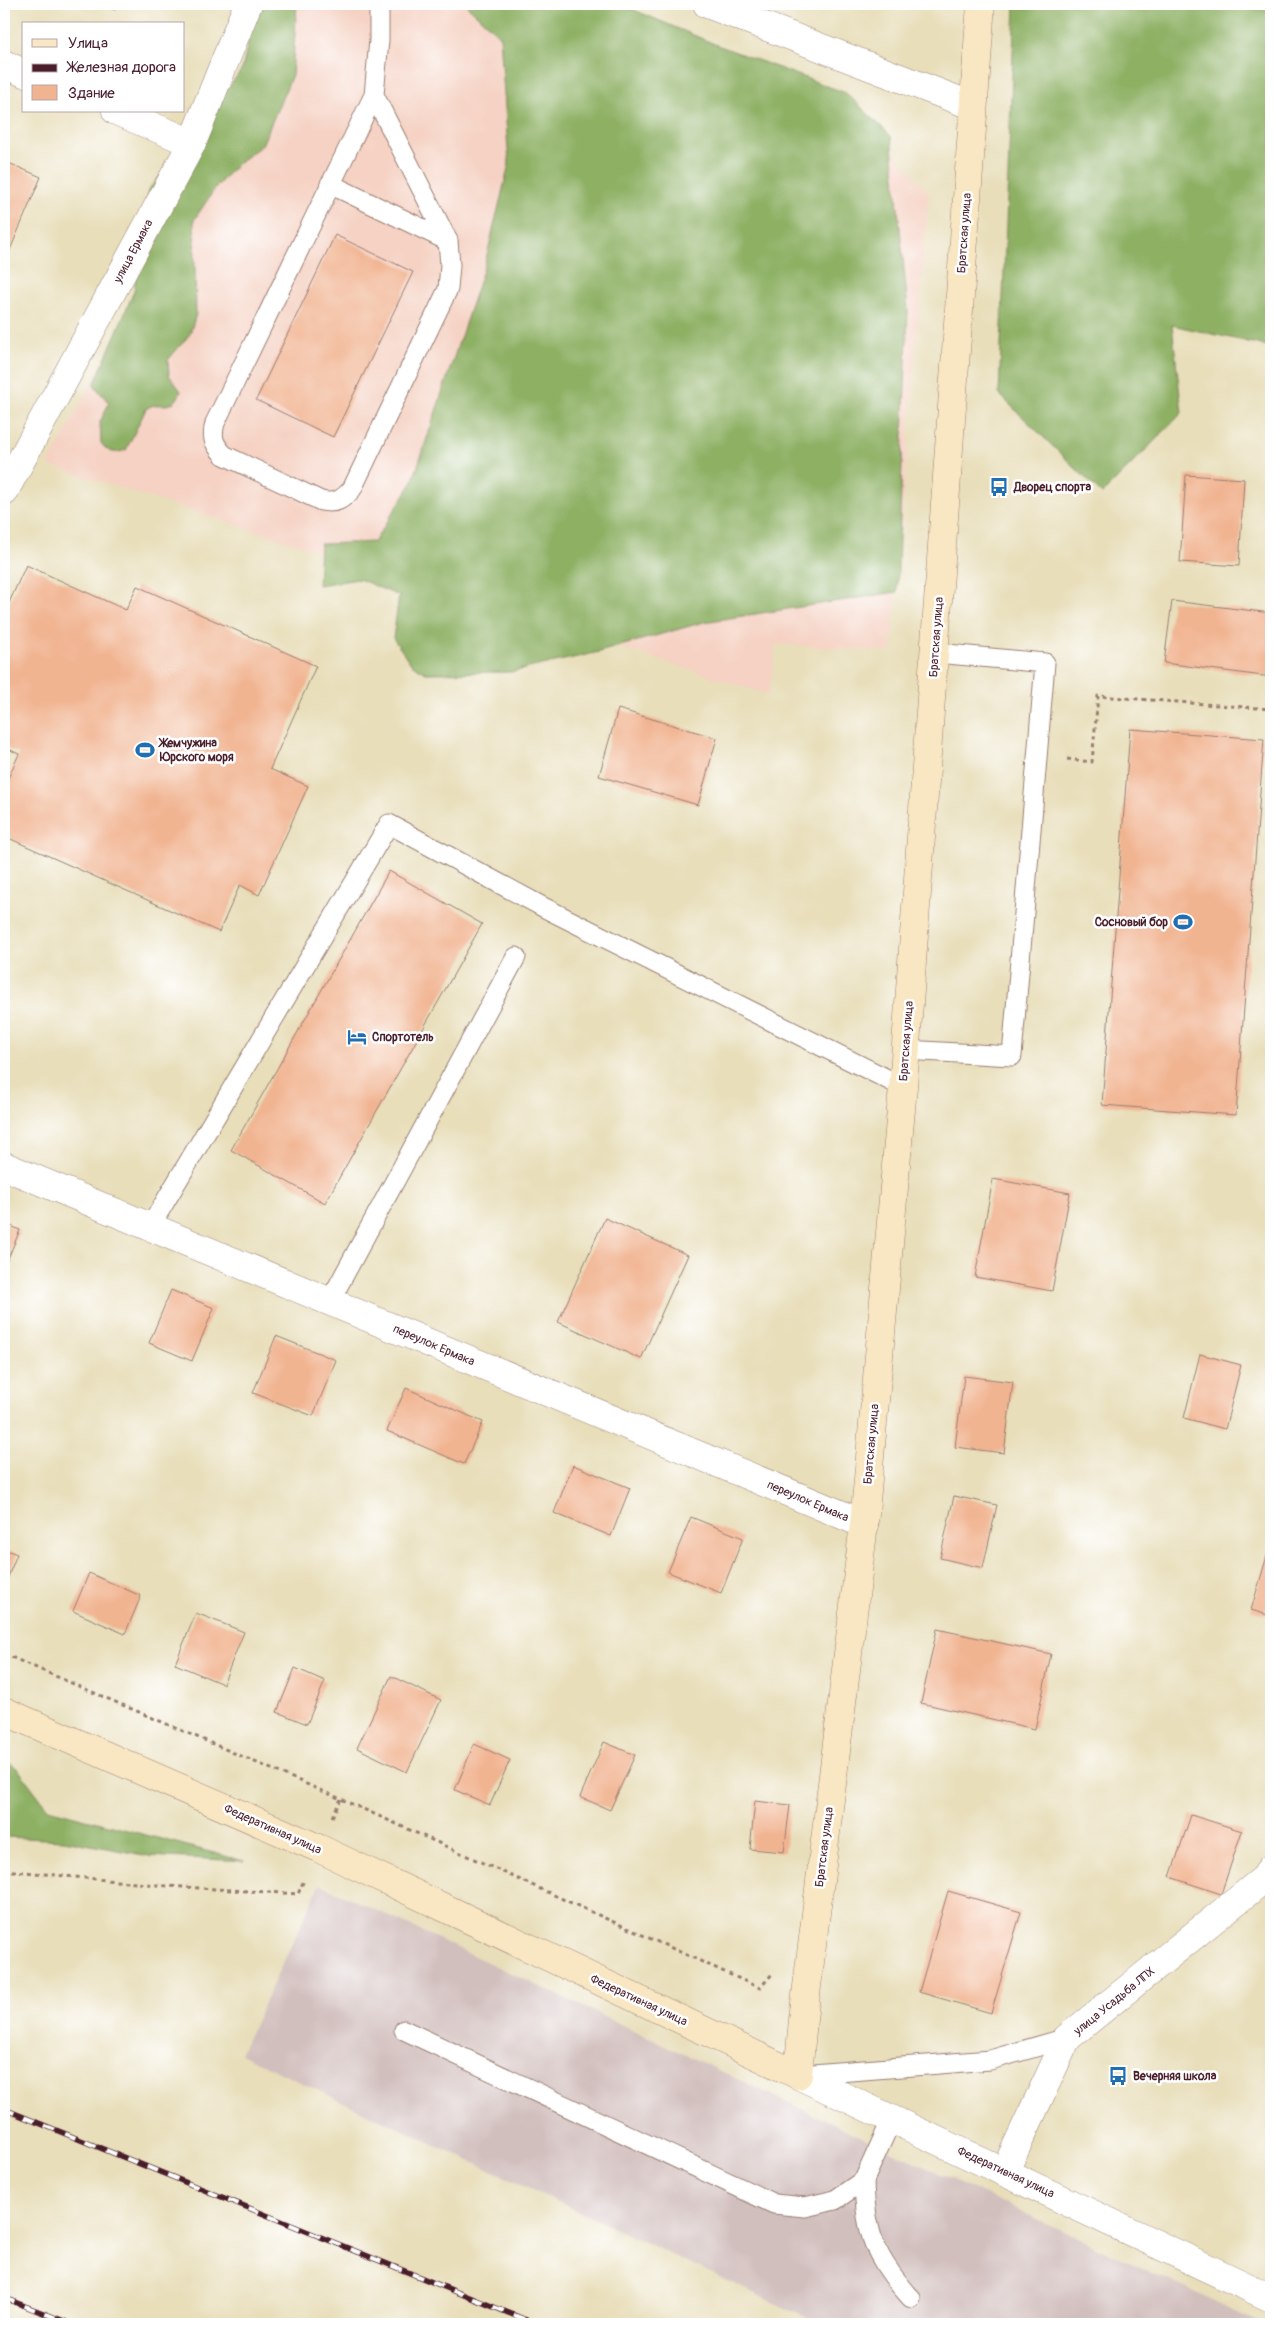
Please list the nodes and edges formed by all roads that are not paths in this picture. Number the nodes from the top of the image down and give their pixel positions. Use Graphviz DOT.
graph roads {
  1 [pos="248,4"];
  2 [pos="379,4"];
  3 [pos="707,4"];
  4 [pos="981,4"];
  5 [pos="4,64"];
  6 [pos="22,72"];
  7 [pos="374,95"];
  8 [pos="973,106"];
  9 [pos="118,112"];
  10 [pos="192,143"];
  11 [pos="330,184"];
  12 [pos="448,241"];
  13 [pos="4,492"];
  14 [pos="936,653"];
  15 [pos="516,957"];
  16 [pos="905,1050"];
  17 [pos="903,1087"];
  18 [pos="4,1166"];
  19 [pos="150,1226"];
  20 [pos="330,1301"];
  21 [pos="864,1524"];
  22 [pos="4,1711"];
  23 [pos="1271,1868"];
  24 [pos="404,2030"];
  25 [pos="1068,2038"];
  26 [pos="798,2075"];
  27 [pos="892,2119"];
  28 [pos="1005,2171"];
  29 [pos="864,2180"];
  30 [pos="911,2298"];
  31 [pos="1271,2298"];
  1 -- 10 [label="street, улица Ермака"];
  2 -- 7 [label="lane"];
  3 -- 8 [label="street"];
  4 -- 8 [label="street, Братская улица"];
  5 -- 6 [label="street"];
  7 -- 11 [label="lane"];
  7 -- 12 [label="lane"];
  8 -- 14 [label="street, Братская улица"];
  9 -- 10 [label="street"];
  10 -- 13 [label="street, улица Ермака"];
  11 -- 12 [label="lane"];
  11 -- 12 [label="lane"];
  14 -- 16 [label="street, Братская улица"];
  14 -- 16 [label="lane"];
  15 -- 20 [label="lane"];
  16 -- 17 [label="street, Братская улица"];
  17 -- 19 [label="lane"];
  17 -- 21 [label="street, Братская улица"];
  18 -- 19 [label="street, переулок Ермака"];
  19 -- 20 [label="street, переулок Ермака"];
  20 -- 21 [label="street, переулок Ермака"];
  21 -- 26 [label="street, Братская улица"];
  22 -- 26 [label="street, Федеративная улица"];
  23 -- 25 [label="street, улица Усадьба ЛПХ"];
  24 -- 29 [label="lane"];
  25 -- 26 [label="lane"];
  25 -- 28 [label="street, улица Усадьба ЛПХ"];
  26 -- 27 [label="street, Федеративная улица"];
  27 -- 28 [label="street, Федеративная улица"];
  27 -- 29 [label="lane"];
  28 -- 31 [label="street, Федеративная улица"];
  29 -- 30 [label="lane"];
}
